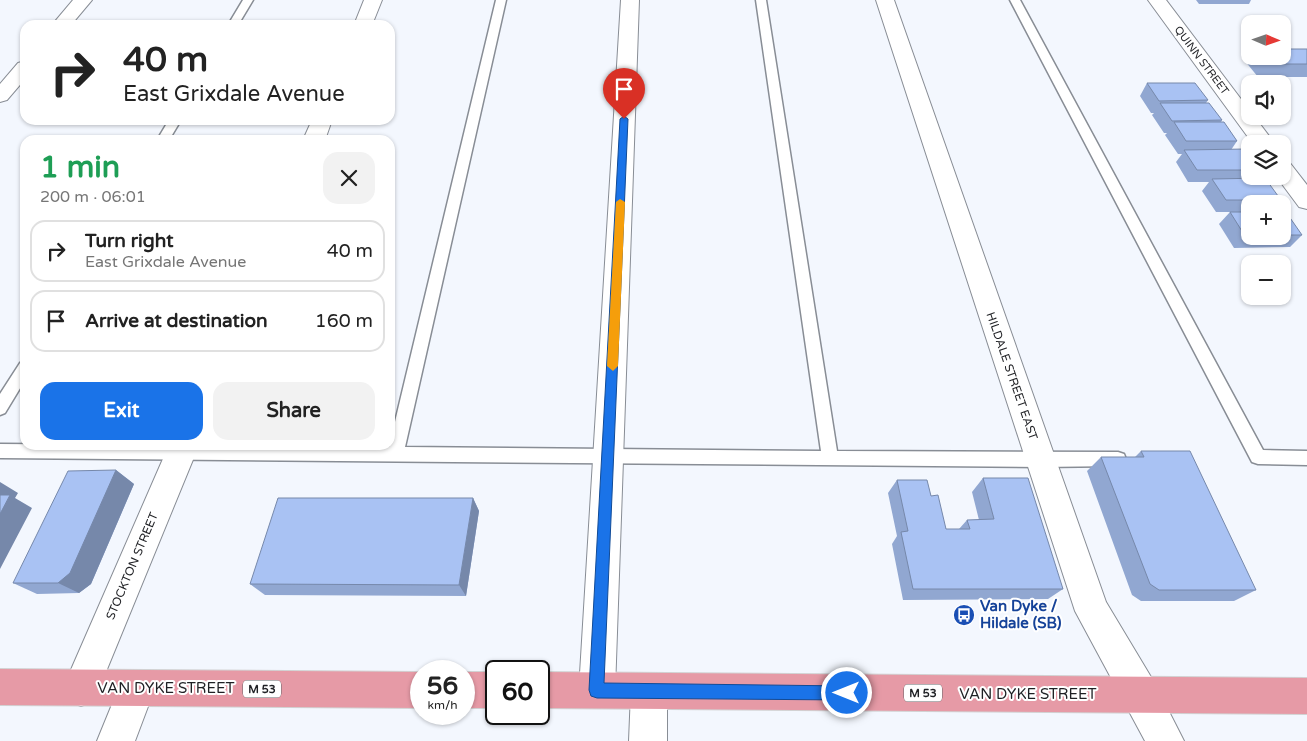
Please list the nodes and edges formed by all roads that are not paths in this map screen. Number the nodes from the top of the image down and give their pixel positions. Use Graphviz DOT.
graph roads {
  1 [pos="83,0"];
  2 [pos="248,0"];
  3 [pos="373,0"];
  4 [pos="501,0"];
  5 [pos="630,0"];
  6 [pos="760,0"];
  7 [pos="885,0"];
  8 [pos="1015,0"];
  9 [pos="1157,0"];
  10 [pos="65,20"];
  11 [pos="236,20"];
  12 [pos="365,20"];
  13 [pos="20,73"];
  14 [pos="0,96"];
  15 [pos="1257,135"];
  16 [pos="1291,180"];
  17 [pos="1307,201"];
  18 [pos="20,375"];
  19 [pos="0,408"];
  20 [pos="91,450"];
  21 [pos="182,450"];
  22 [pos="225,450"];
  23 [pos="0,451"];
  24 [pos="395,454"];
  25 [pos="609,456"];
  26 [pos="830,458"];
  27 [pos="1307,458"];
  28 [pos="1130,459"];
  29 [pos="1041,460"];
  30 [pos="0,687"];
  31 [pos="81,688"];
  32 [pos="137,688"];
  33 [pos="410,690"];
  34 [pos="550,690"];
  35 [pos="597,690"];
  36 [pos="649,692"];
  37 [pos="1141,695"];
  38 [pos="1307,696"];
  39 [pos="116,741"];
  40 [pos="648,741"];
  41 [pos="1165,741"];
  1 -- 10 [label="street"];
  2 -- 11 [label="lane"];
  3 -- 12 [label="street"];
  4 -- 24 [label="lane"];
  5 -- 25 [label="street"];
  6 -- 26 [label="lane"];
  7 -- 29 [label="street, HILDALE STREET EAST"];
  8 -- 27 [label="lane"];
  9 -- 15 [label="street, QUINN STREET"];
  13 -- 14 [label="street"];
  16 -- 17 [label="street"];
  18 -- 19 [label="lane"];
  20 -- 23 [label="lane"];
  21 -- 31 [label="street, STOCKTON STREET"];
  22 -- 24 [label="lane"];
  24 -- 25 [label="lane"];
  25 -- 26 [label="lane"];
  25 -- 35 [label="street"];
  26 -- 29 [label="lane"];
  28 -- 29 [label="lane"];
  29 -- 37 [label="street, HILDALE STREET EAST"];
  30 -- 31 [label="main road, VAN DYKE STREET / M 53"];
  31 -- 32 [label="main road, VAN DYKE STREET / M 53"];
  32 -- 33 [label="main road, VAN DYKE STREET / M 53"];
  32 -- 39 [label="street"];
  34 -- 35 [label="main road, VAN DYKE STREET / M 53"];
  35 -- 36 [label="main road, VAN DYKE STREET / M 53"];
  36 -- 37 [label="main road, VAN DYKE STREET / M 53"];
  36 -- 40 [label="street"];
  37 -- 38 [label="main road, VAN DYKE STREET / M 53"];
  37 -- 41 [label="street, HILDALE STREET EAST"];
}
